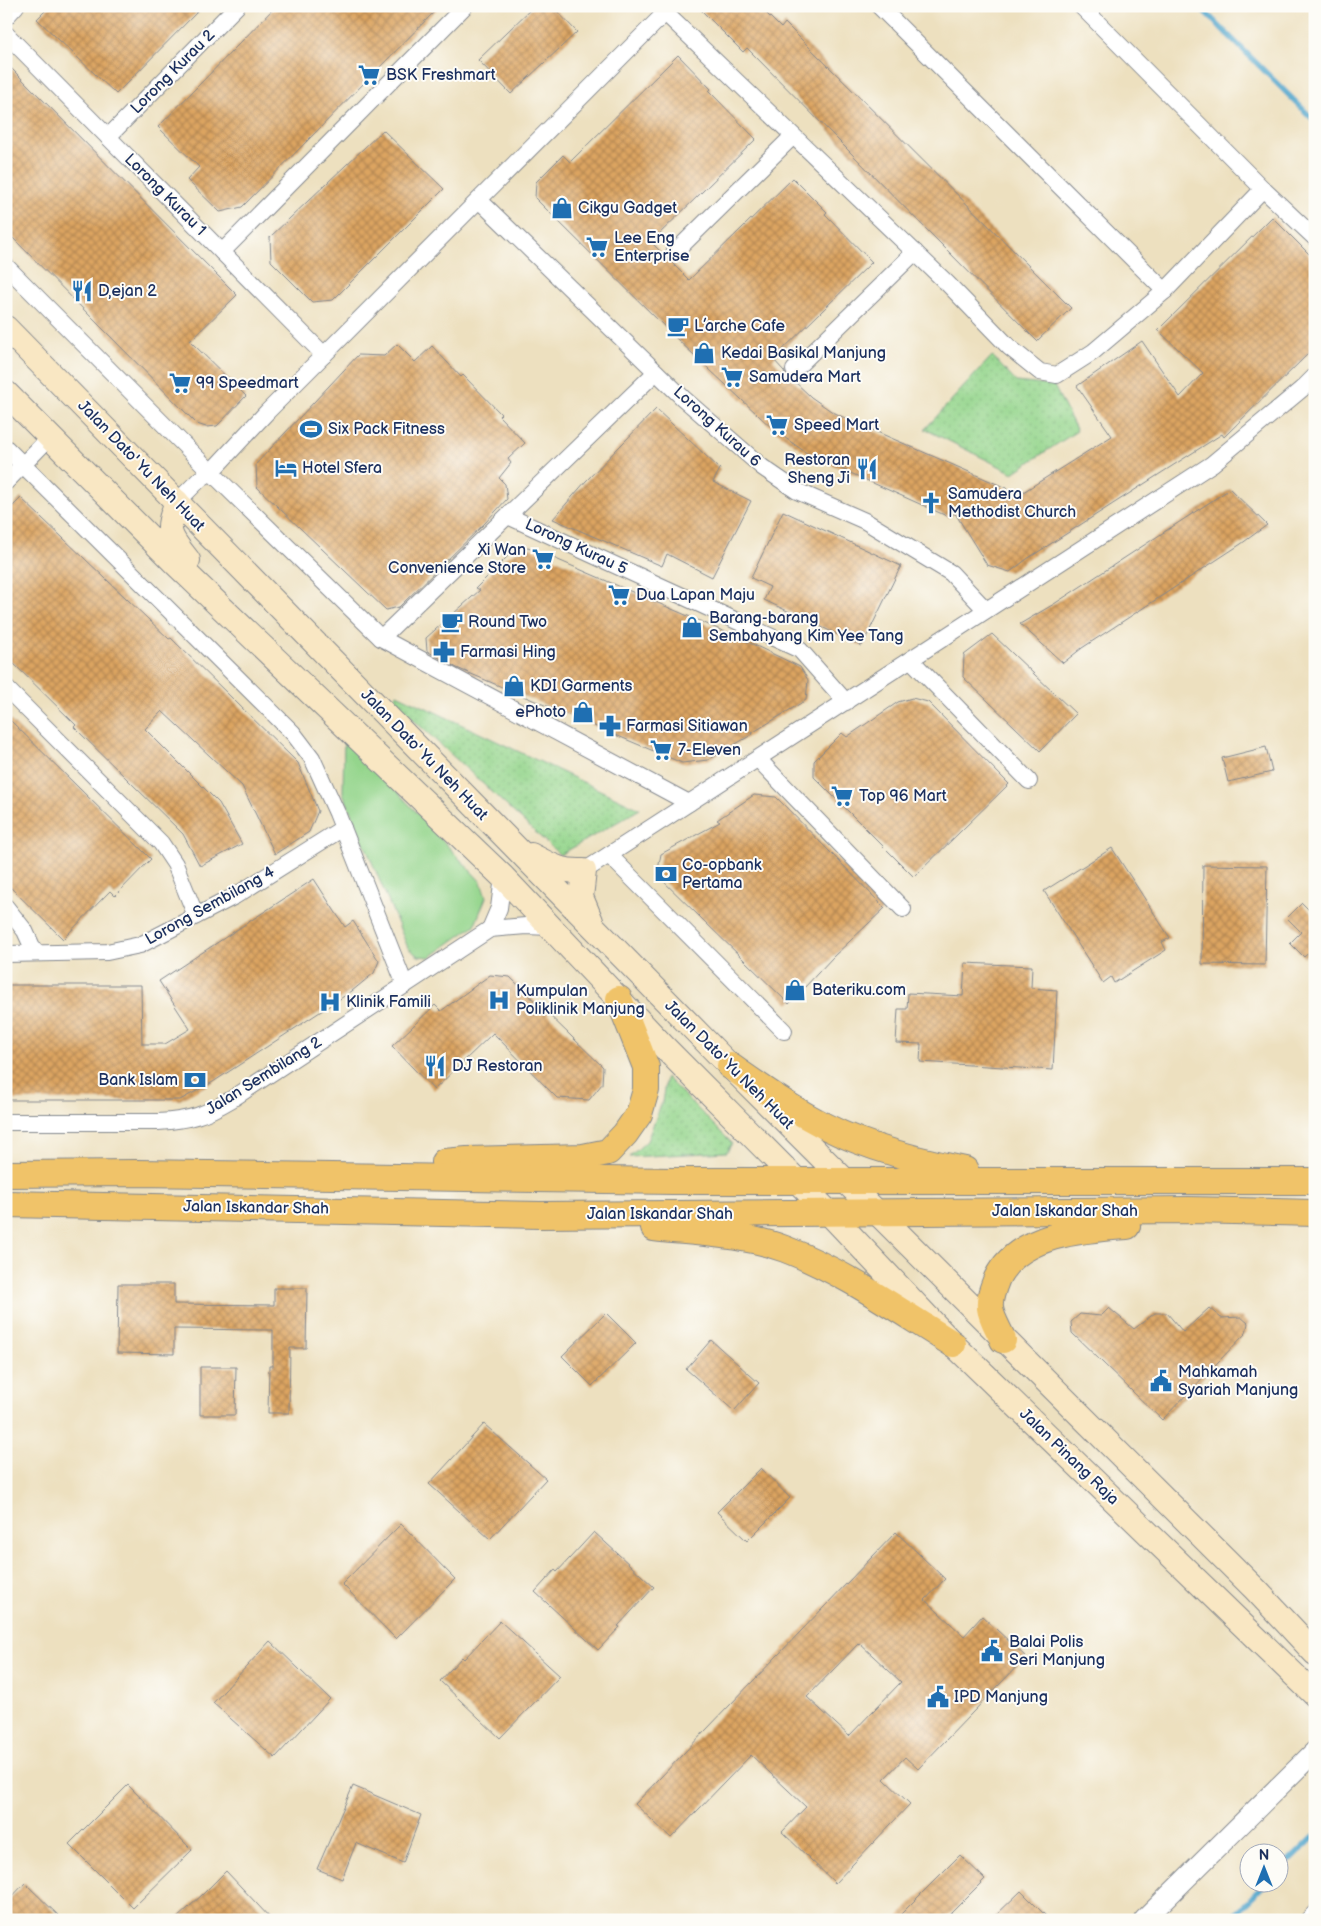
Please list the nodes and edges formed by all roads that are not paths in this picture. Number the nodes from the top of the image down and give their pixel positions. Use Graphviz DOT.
graph roads {
  1 [pos="16,6"];
  2 [pos="237,6"];
  3 [pos="465,6"];
  4 [pos="879,6"];
  5 [pos="1081,6"];
  6 [pos="662,10"];
  7 [pos="6,17"];
  8 [pos="6,34"];
  9 [pos="793,136"];
  10 [pos="108,137"];
  11 [pos="1263,189"];
  12 [pos="478,200"];
  13 [pos="1315,238"];
  14 [pos="222,252"];
  15 [pos="915,252"];
  16 [pos="674,253"];
  17 [pos="6,266"];
  18 [pos="1165,291"];
  19 [pos="6,328"];
  20 [pos="324,355"];
  21 [pos="794,370"];
  22 [pos="656,372"];
  23 [pos="1315,376"];
  24 [pos="6,393"];
  25 [pos="50,437"];
  26 [pos="6,448"];
  27 [pos="23,465"];
  28 [pos="211,472"];
  29 [pos="6,482"];
  30 [pos="177,502"];
  31 [pos="508,516"];
  32 [pos="986,610"];
  33 [pos="239,624"];
  34 [pos="381,638"];
  35 [pos="911,660"];
  36 [pos="6,688"];
  37 [pos="846,702"];
  38 [pos="758,759"];
  39 [pos="1029,781"];
  40 [pos="689,803"];
  41 [pos="343,828"];
  42 [pos="512,845"];
  43 [pos="609,855"];
  44 [pos="584,871"];
  45 [pos="502,877"];
  46 [pos="6,907"];
  47 [pos="903,909"];
  48 [pos="196,916"];
  49 [pos="550,928"];
  50 [pos="490,929"];
  51 [pos="594,929"];
  52 [pos="35,953"];
  53 [pos="6,954"];
  54 [pos="405,985"];
  55 [pos="619,999"];
  56 [pos="784,1031"];
  57 [pos="730,1066"];
  58 [pos="6,1122"];
  59 [pos="6,1174"];
  60 [pos="314,1176"];
  61 [pos="796,1181"];
  62 [pos="844,1181"];
  63 [pos="1026,1181"];
  64 [pos="1315,1181"];
  65 [pos="6,1204"];
  66 [pos="874,1212"];
  67 [pos="1315,1212"];
  68 [pos="829,1213"];
  69 [pos="540,1215"];
  70 [pos="1003,1340"];
  71 [pos="953,1344"];
  72 [pos="1210,1544"];
  73 [pos="1184,1570"];
  74 [pos="1315,1653"];
  75 [pos="1315,1695"];
  76 [pos="1315,1751"];
  77 [pos="1315,1913"];
  78 [pos="1144,1920"];
  79 [pos="1308,1920"];
  1 -- 7 [label="street"];
  2 -- 10 [label="street, Lorong Kurau 2"];
  3 -- 14 [label="street"];
  4 -- 18 [label="street"];
  5 -- 11 [label="street"];
  6 -- 9 [label="street"];
  6 -- 12 [label="street"];
  8 -- 10 [label="street, Lorong Kurau 1"];
  9 -- 15 [label="street"];
  9 -- 16 [label="street"];
  10 -- 14 [label="street, Lorong Kurau 1"];
  11 -- 13 [label="street"];
  11 -- 18 [label="street"];
  12 -- 20 [label="street"];
  12 -- 22 [label="street, Lorong Kurau 6"];
  14 -- 20 [label="street, Lorong Kurau 1"];
  15 -- 18 [label="street"];
  15 -- 21 [label="street"];
  17 -- 28 [label="street"];
  19 -- 30 [label="main road, Jalan Dato' Yu Neh Huat"];
  20 -- 28 [label="street"];
  22 -- 31 [label="street"];
  22 -- 32 [label="street, Lorong Kurau 6"];
  23 -- 32 [label="street"];
  24 -- 25 [label="main road, Jalan Dato' Yu Neh Huat"];
  25 -- 27 [label="street"];
  25 -- 33 [label="main road, Jalan Dato' Yu Neh Huat"];
  26 -- 27 [label="street"];
  27 -- 29 [label="street"];
  27 -- 41 [label="street"];
  28 -- 30 [label="street"];
  28 -- 34 [label="street"];
  30 -- 33 [label="main road"];
  30 -- 42 [label="main road, Jalan Dato' Yu Neh Huat"];
  31 -- 34 [label="street"];
  31 -- 37 [label="street, Lorong Kurau 5"];
  32 -- 35 [label="street"];
  33 -- 45 [label="main road, Jalan Dato' Yu Neh Huat"];
  34 -- 40 [label="street"];
  35 -- 37 [label="street"];
  35 -- 39 [label="street"];
  36 -- 48 [label="street"];
  37 -- 38 [label="street"];
  38 -- 40 [label="street"];
  38 -- 47 [label="street"];
  40 -- 43 [label="street"];
  41 -- 48 [label="street, Lorong Sembilang 4"];
  41 -- 54 [label="street"];
  42 -- 44 [label="main road"];
  42 -- 51 [label="main road, Jalan Dato' Yu Neh Huat"];
  43 -- 44 [label="street"];
  43 -- 56 [label="street"];
  44 -- 51 [label="main road"];
  45 -- 49 [label="main road, Jalan Dato' Yu Neh Huat"];
  45 -- 50 [label="street"];
  46 -- 52 [label="street"];
  48 -- 52 [label="street, Lorong Sembilang 4"];
  49 -- 50 [label="street, Jalan Sembilang 2"];
  49 -- 55 [label="main road, Jalan Dato' Yu Neh Huat"];
  50 -- 54 [label="street, Jalan Sembilang 2"];
  51 -- 57 [label="main road, Jalan Dato' Yu Neh Huat"];
  52 -- 53 [label="street, Lorong Sembilang 4"];
  54 -- 58 [label="street, Jalan Sembilang 2"];
  55 -- 60 [label="main road"];
  55 -- 61 [label="main road, Jalan Dato' Yu Neh Huat"];
  57 -- 62 [label="main road, Jalan Dato' Yu Neh Huat"];
  57 -- 63 [label="main road"];
  59 -- 60 [label="main road, Jalan Iskandar Shah"];
  60 -- 61 [label="main road, Jalan Iskandar Shah"];
  61 -- 62 [label="main road, Jalan Iskandar Shah"];
  61 -- 68 [label="main road, Jalan Dato' Yu Neh Huat"];
  62 -- 63 [label="main road, Jalan Iskandar Shah"];
  62 -- 66 [label="main road, Jalan Dato' Yu Neh Huat"];
  63 -- 64 [label="main road, Jalan Iskandar Shah"];
  65 -- 69 [label="main road, Jalan Iskandar Shah"];
  66 -- 67 [label="main road, Jalan Iskandar Shah"];
  66 -- 68 [label="main road, Jalan Iskandar Shah"];
  66 -- 70 [label="main road"];
  67 -- 70 [label="main road"];
  68 -- 69 [label="main road, Jalan Iskandar Shah"];
  68 -- 71 [label="main road, Jalan Pinang Raja"];
  69 -- 71 [label="main road"];
  70 -- 72 [label="main road"];
  71 -- 73 [label="main road, Jalan Pinang Raja"];
  72 -- 73 [label="main road"];
  72 -- 74 [label="main road"];
  73 -- 75 [label="main road, Jalan Pinang Raja"];
  76 -- 78 [label="street"];
  77 -- 79 [label="street"];
}
